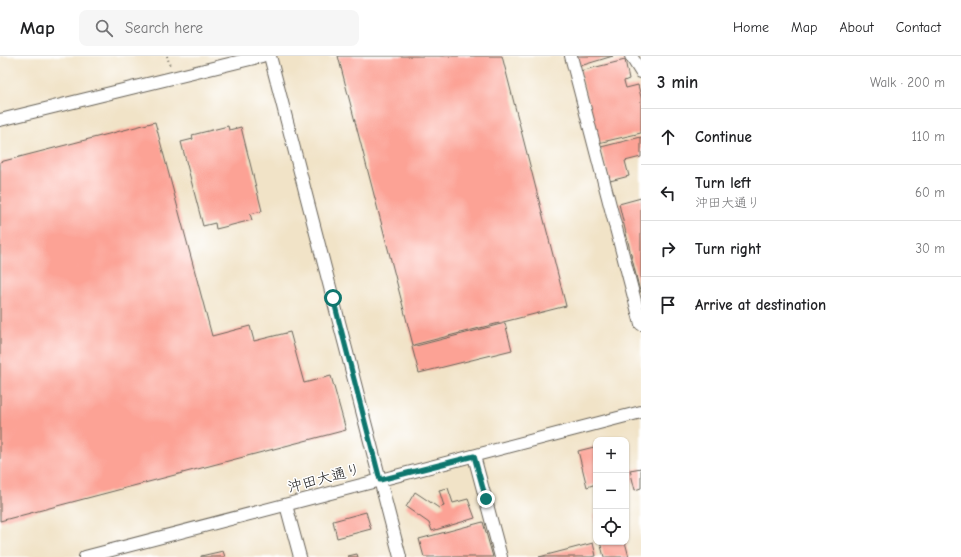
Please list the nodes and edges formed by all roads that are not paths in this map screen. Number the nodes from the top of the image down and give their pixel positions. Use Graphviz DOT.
graph roads {
  1 [pos="262,56"];
  2 [pos="270,56"];
  3 [pos="571,56"];
  4 [pos="631,56"];
  5 [pos="641,72"];
  6 [pos="0,120"];
  7 [pos="641,324"];
  8 [pos="641,412"];
  9 [pos="474,456"];
  10 [pos="380,480"];
  11 [pos="286,505"];
  12 [pos="98,555"];
  13 [pos="85,557"];
  14 [pos="300,557"];
  15 [pos="400,557"];
  16 [pos="501,557"];
  1 -- 6 [label="street"];
  2 -- 10 [label="street"];
  3 -- 7 [label="street"];
  4 -- 5 [label="street"];
  8 -- 9 [label="street, 沖田大通り"];
  9 -- 10 [label="street, 沖田大通り"];
  9 -- 16 [label="street"];
  10 -- 11 [label="street, 沖田大通り"];
  10 -- 15 [label="street"];
  11 -- 12 [label="street, 沖田大通り"];
  11 -- 14 [label="street"];
  12 -- 13 [label="street, 沖田大通り"];
}
